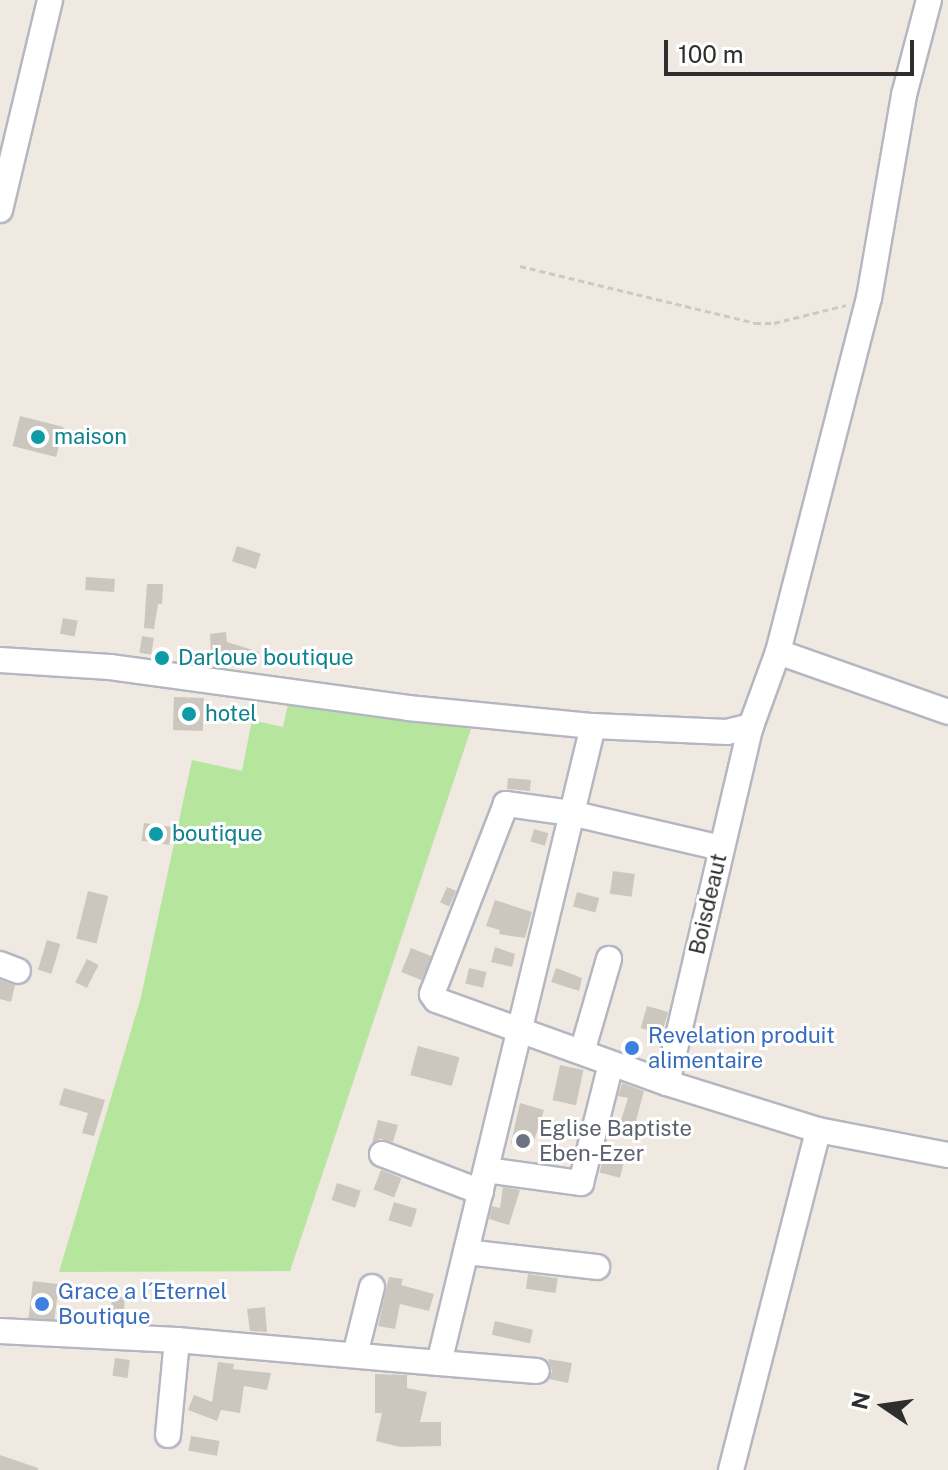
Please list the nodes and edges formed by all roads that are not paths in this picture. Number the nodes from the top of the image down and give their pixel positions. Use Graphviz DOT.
graph roads {
  1 [pos="929,0"];
  2 [pos="45,1"];
  3 [pos="0,210"];
  4 [pos="778,652"];
  5 [pos="0,660"];
  6 [pos="948,712"];
  7 [pos="593,726"];
  8 [pos="751,726"];
  9 [pos="571,813"];
  10 [pos="721,848"];
  11 [pos="609,959"];
  12 [pos="519,1030"];
  13 [pos="582,1052"];
  14 [pos="611,1064"];
  15 [pos="667,1083"];
  16 [pos="818,1130"];
  17 [pos="382,1154"];
  18 [pos="948,1155"];
  19 [pos="483,1181"];
  20 [pos="466,1252"];
  21 [pos="597,1267"];
  22 [pos="372,1287"];
  23 [pos="0,1331"];
  24 [pos="177,1340"];
  25 [pos="355,1355"];
  26 [pos="439,1363"];
  27 [pos="537,1371"];
  28 [pos="168,1435"];
  29 [pos="731,1470"];
  1 -- 4 [label="street, Boisdeaut"];
  2 -- 3 [label="street"];
  4 -- 6 [label="street"];
  4 -- 8 [label="street, Boisdeaut"];
  5 -- 7 [label="street"];
  7 -- 8 [label="street"];
  7 -- 9 [label="street"];
  8 -- 10 [label="street, Boisdeaut"];
  9 -- 10 [label="street"];
  9 -- 12 [label="street"];
  9 -- 12 [label="street"];
  10 -- 15 [label="street, Boisdeaut"];
  11 -- 13 [label="street"];
  12 -- 13 [label="street"];
  12 -- 19 [label="street"];
  13 -- 14 [label="street"];
  14 -- 15 [label="street"];
  14 -- 19 [label="street"];
  15 -- 16 [label="street"];
  16 -- 18 [label="street"];
  16 -- 29 [label="street"];
  17 -- 19 [label="street"];
  19 -- 20 [label="street"];
  20 -- 21 [label="street"];
  20 -- 26 [label="street"];
  22 -- 25 [label="street"];
  23 -- 24 [label="street"];
  24 -- 25 [label="street"];
  24 -- 28 [label="street"];
  25 -- 26 [label="street"];
  26 -- 27 [label="street"];
}
